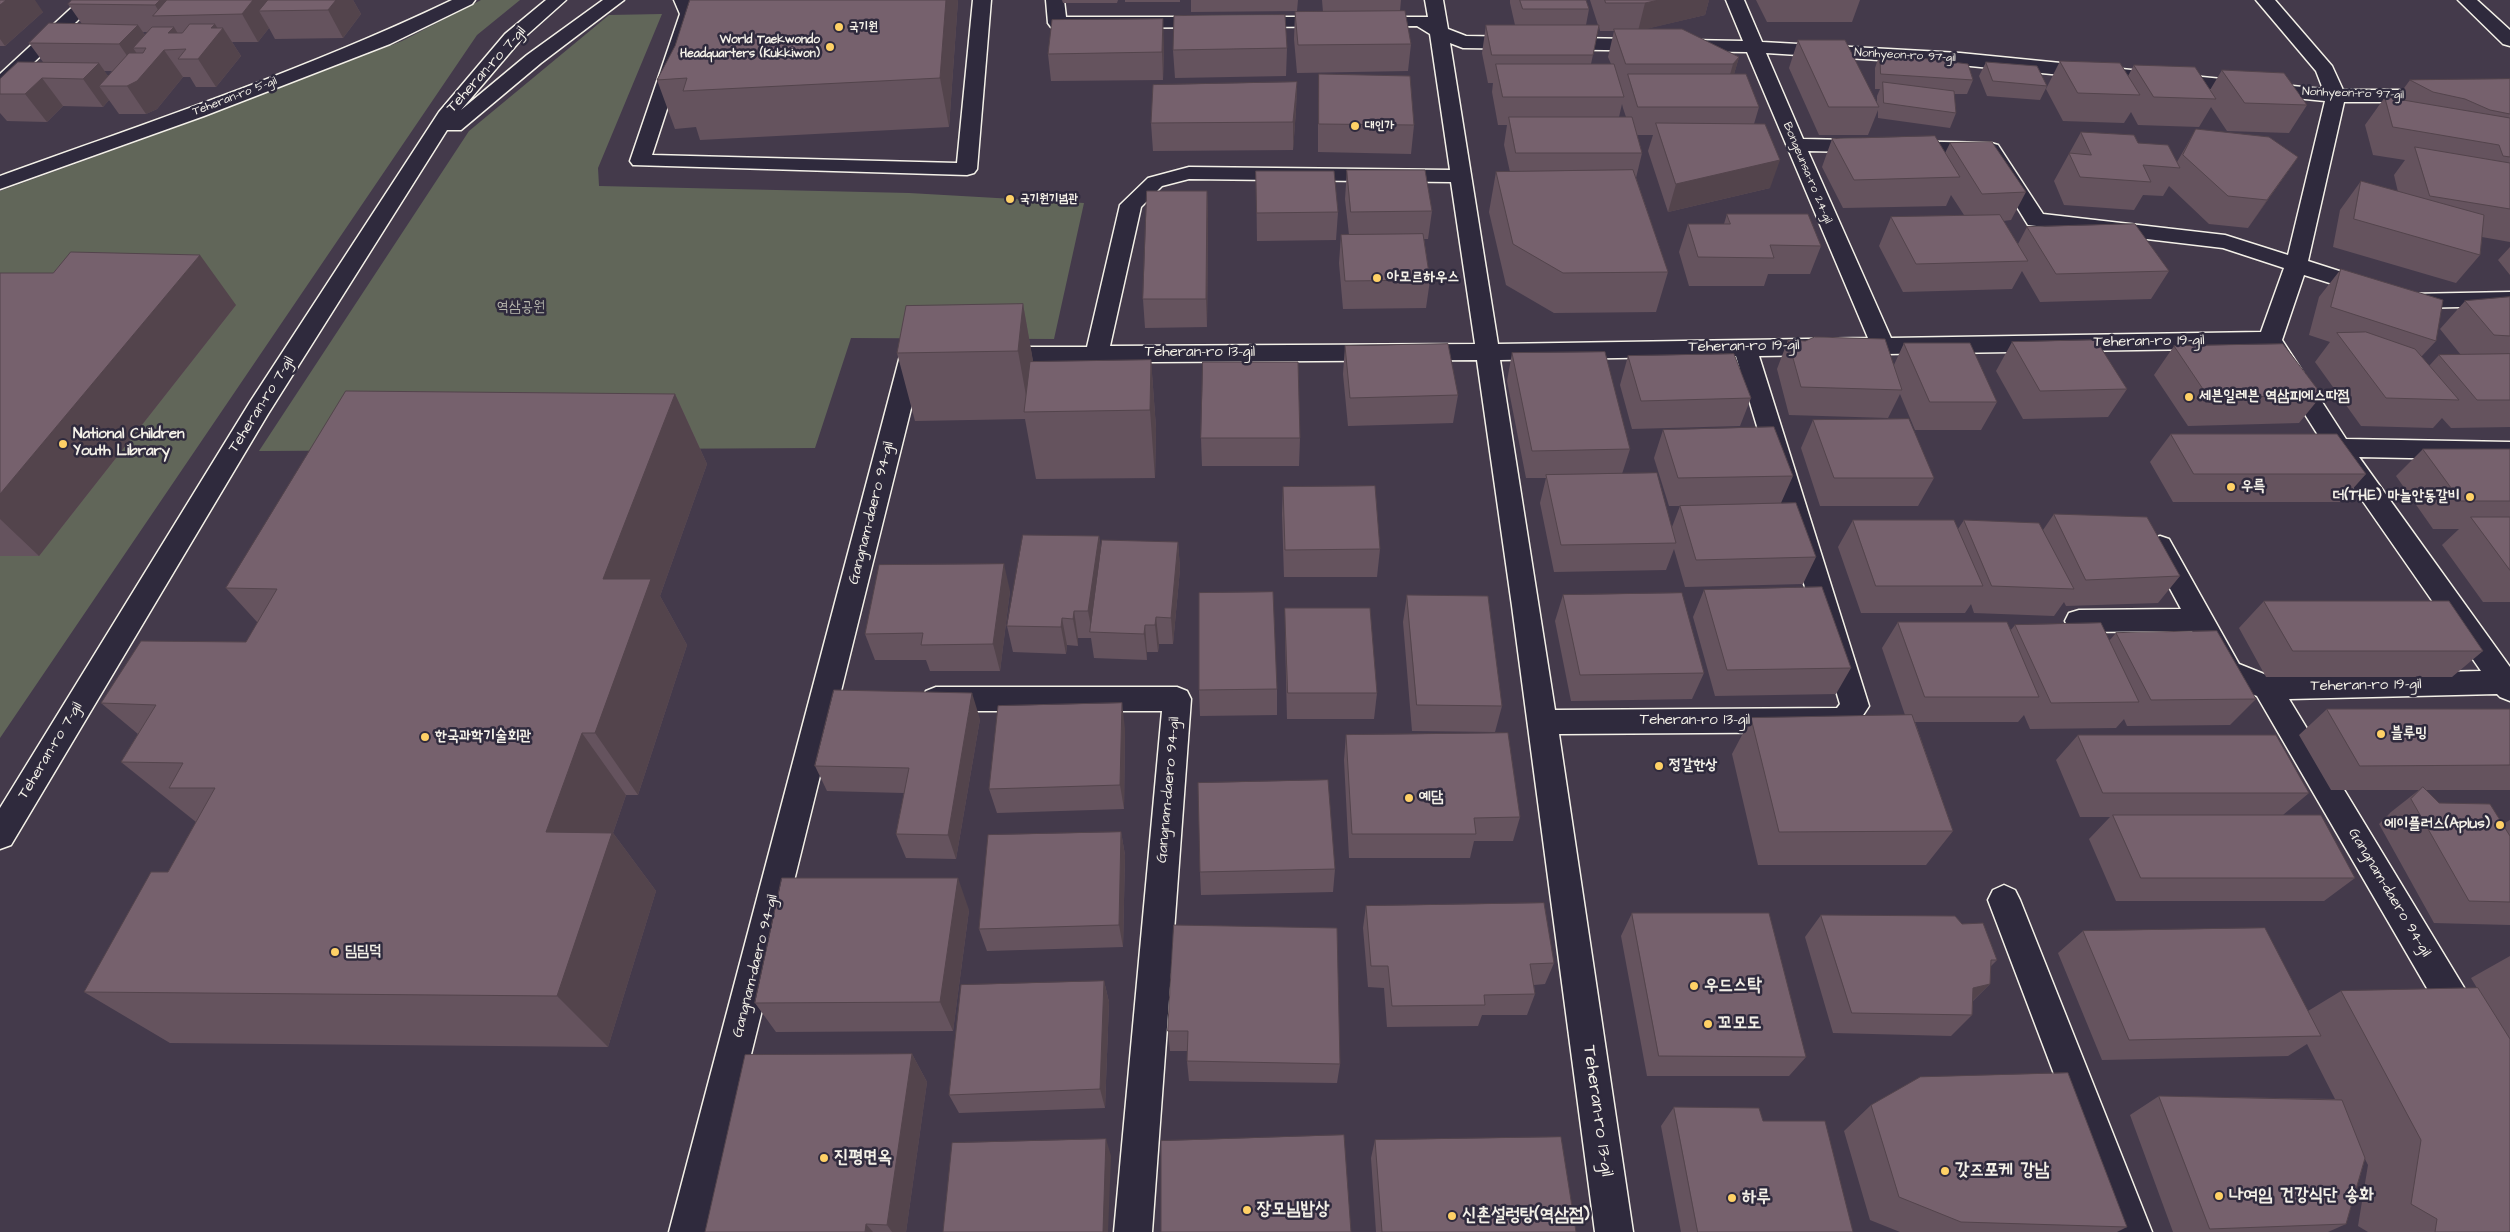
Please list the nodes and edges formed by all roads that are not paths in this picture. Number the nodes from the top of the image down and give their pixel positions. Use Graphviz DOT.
graph roads {
  1 [pos="90,0"];
  2 [pos="466,0"];
  3 [pos="557,0"];
  4 [pos="615,0"];
  5 [pos="683,0"];
  6 [pos="982,0"];
  7 [pos="1055,0"];
  8 [pos="1434,0"];
  9 [pos="1735,0"];
  10 [pos="2265,0"];
  11 [pos="2467,0"];
  12 [pos="1439,32"];
  13 [pos="2510,40"];
  14 [pos="1754,47"];
  15 [pos="0,84"];
  16 [pos="2336,96"];
  17 [pos="2510,96"];
  18 [pos="1794,145"];
  19 [pos="422,153"];
  20 [pos="1462,176"];
  21 [pos="0,183"];
  22 [pos="2296,266"];
  23 [pos="2510,299"];
  24 [pos="2270,340"];
  25 [pos="1882,345"];
  26 [pos="1745,347"];
  27 [pos="1488,352"];
  28 [pos="1097,354"];
  29 [pos="970,355"];
  30 [pos="941,356"];
  31 [pos="2339,448"];
  32 [pos="2510,451"];
  33 [pos="2155,537"];
  34 [pos="2201,620"];
  35 [pos="2079,621"];
  36 [pos="2508,684"];
  37 [pos="2267,688"];
  38 [pos="912,700"];
  39 [pos="1542,722"];
  40 [pos="0,835"];
  41 [pos="2004,900"];
  42 [pos="2480,1046"];
  43 [pos="688,1232"];
  44 [pos="1132,1232"];
  45 [pos="1614,1232"];
  46 [pos="2133,1232"];
  1 -- 15 [label="street"];
  2 -- 21 [label="street, Teheran-ro 5-gil"];
  3 -- 19 [label="street, Teheran-ro 7-gil"];
  4 -- 19 [label="street"];
  5 -- 6 [label="street"];
  7 -- 12 [label="street, Nonhyeon-ro 97-gil"];
  8 -- 12 [label="street, Teheran-ro 13-gil"];
  9 -- 14 [label="street, Bongeunsa-ro 24-gil"];
  10 -- 16 [label="street"];
  11 -- 13 [label="street"];
  12 -- 14 [label="street, Nonhyeon-ro 97-gil"];
  12 -- 20 [label="street, Teheran-ro 13-gil"];
  14 -- 16 [label="street, Nonhyeon-ro 97-gil"];
  14 -- 18 [label="street, Bongeunsa-ro 24-gil"];
  16 -- 17 [label="street, Nonhyeon-ro 97-gil"];
  16 -- 22 [label="street"];
  18 -- 22 [label="street"];
  18 -- 25 [label="street, Bongeunsa-ro 24-gil"];
  19 -- 40 [label="street, Teheran-ro 7-gil"];
  20 -- 27 [label="street, Teheran-ro 13-gil"];
  20 -- 28 [label="street"];
  22 -- 23 [label="street"];
  22 -- 24 [label="street"];
  24 -- 25 [label="street, Teheran-ro 19-gil"];
  24 -- 31 [label="street, Teheran-ro 19-gil"];
  25 -- 26 [label="street, Teheran-ro 19-gil"];
  26 -- 27 [label="street, Teheran-ro 19-gil"];
  26 -- 39 [label="street, Teheran-ro 13-gil"];
  27 -- 28 [label="street, Teheran-ro 13-gil"];
  27 -- 39 [label="street, Teheran-ro 13-gil"];
  28 -- 29 [label="street, Teheran-ro 13-gil"];
  30 -- 43 [label="street, Gangnam-daero 94-gil"];
  31 -- 32 [label="street"];
  31 -- 36 [label="street, Teheran-ro 19-gil"];
  33 -- 34 [label="street, Teheran-ro 19-gil"];
  34 -- 35 [label="street"];
  34 -- 37 [label="street, Teheran-ro 19-gil"];
  36 -- 37 [label="street, Teheran-ro 19-gil"];
  37 -- 42 [label="street, Gangnam-daero 94-gil"];
  38 -- 44 [label="street, Gangnam-daero 94-gil"];
  39 -- 45 [label="street, Teheran-ro 13-gil"];
  41 -- 46 [label="street"];
}
